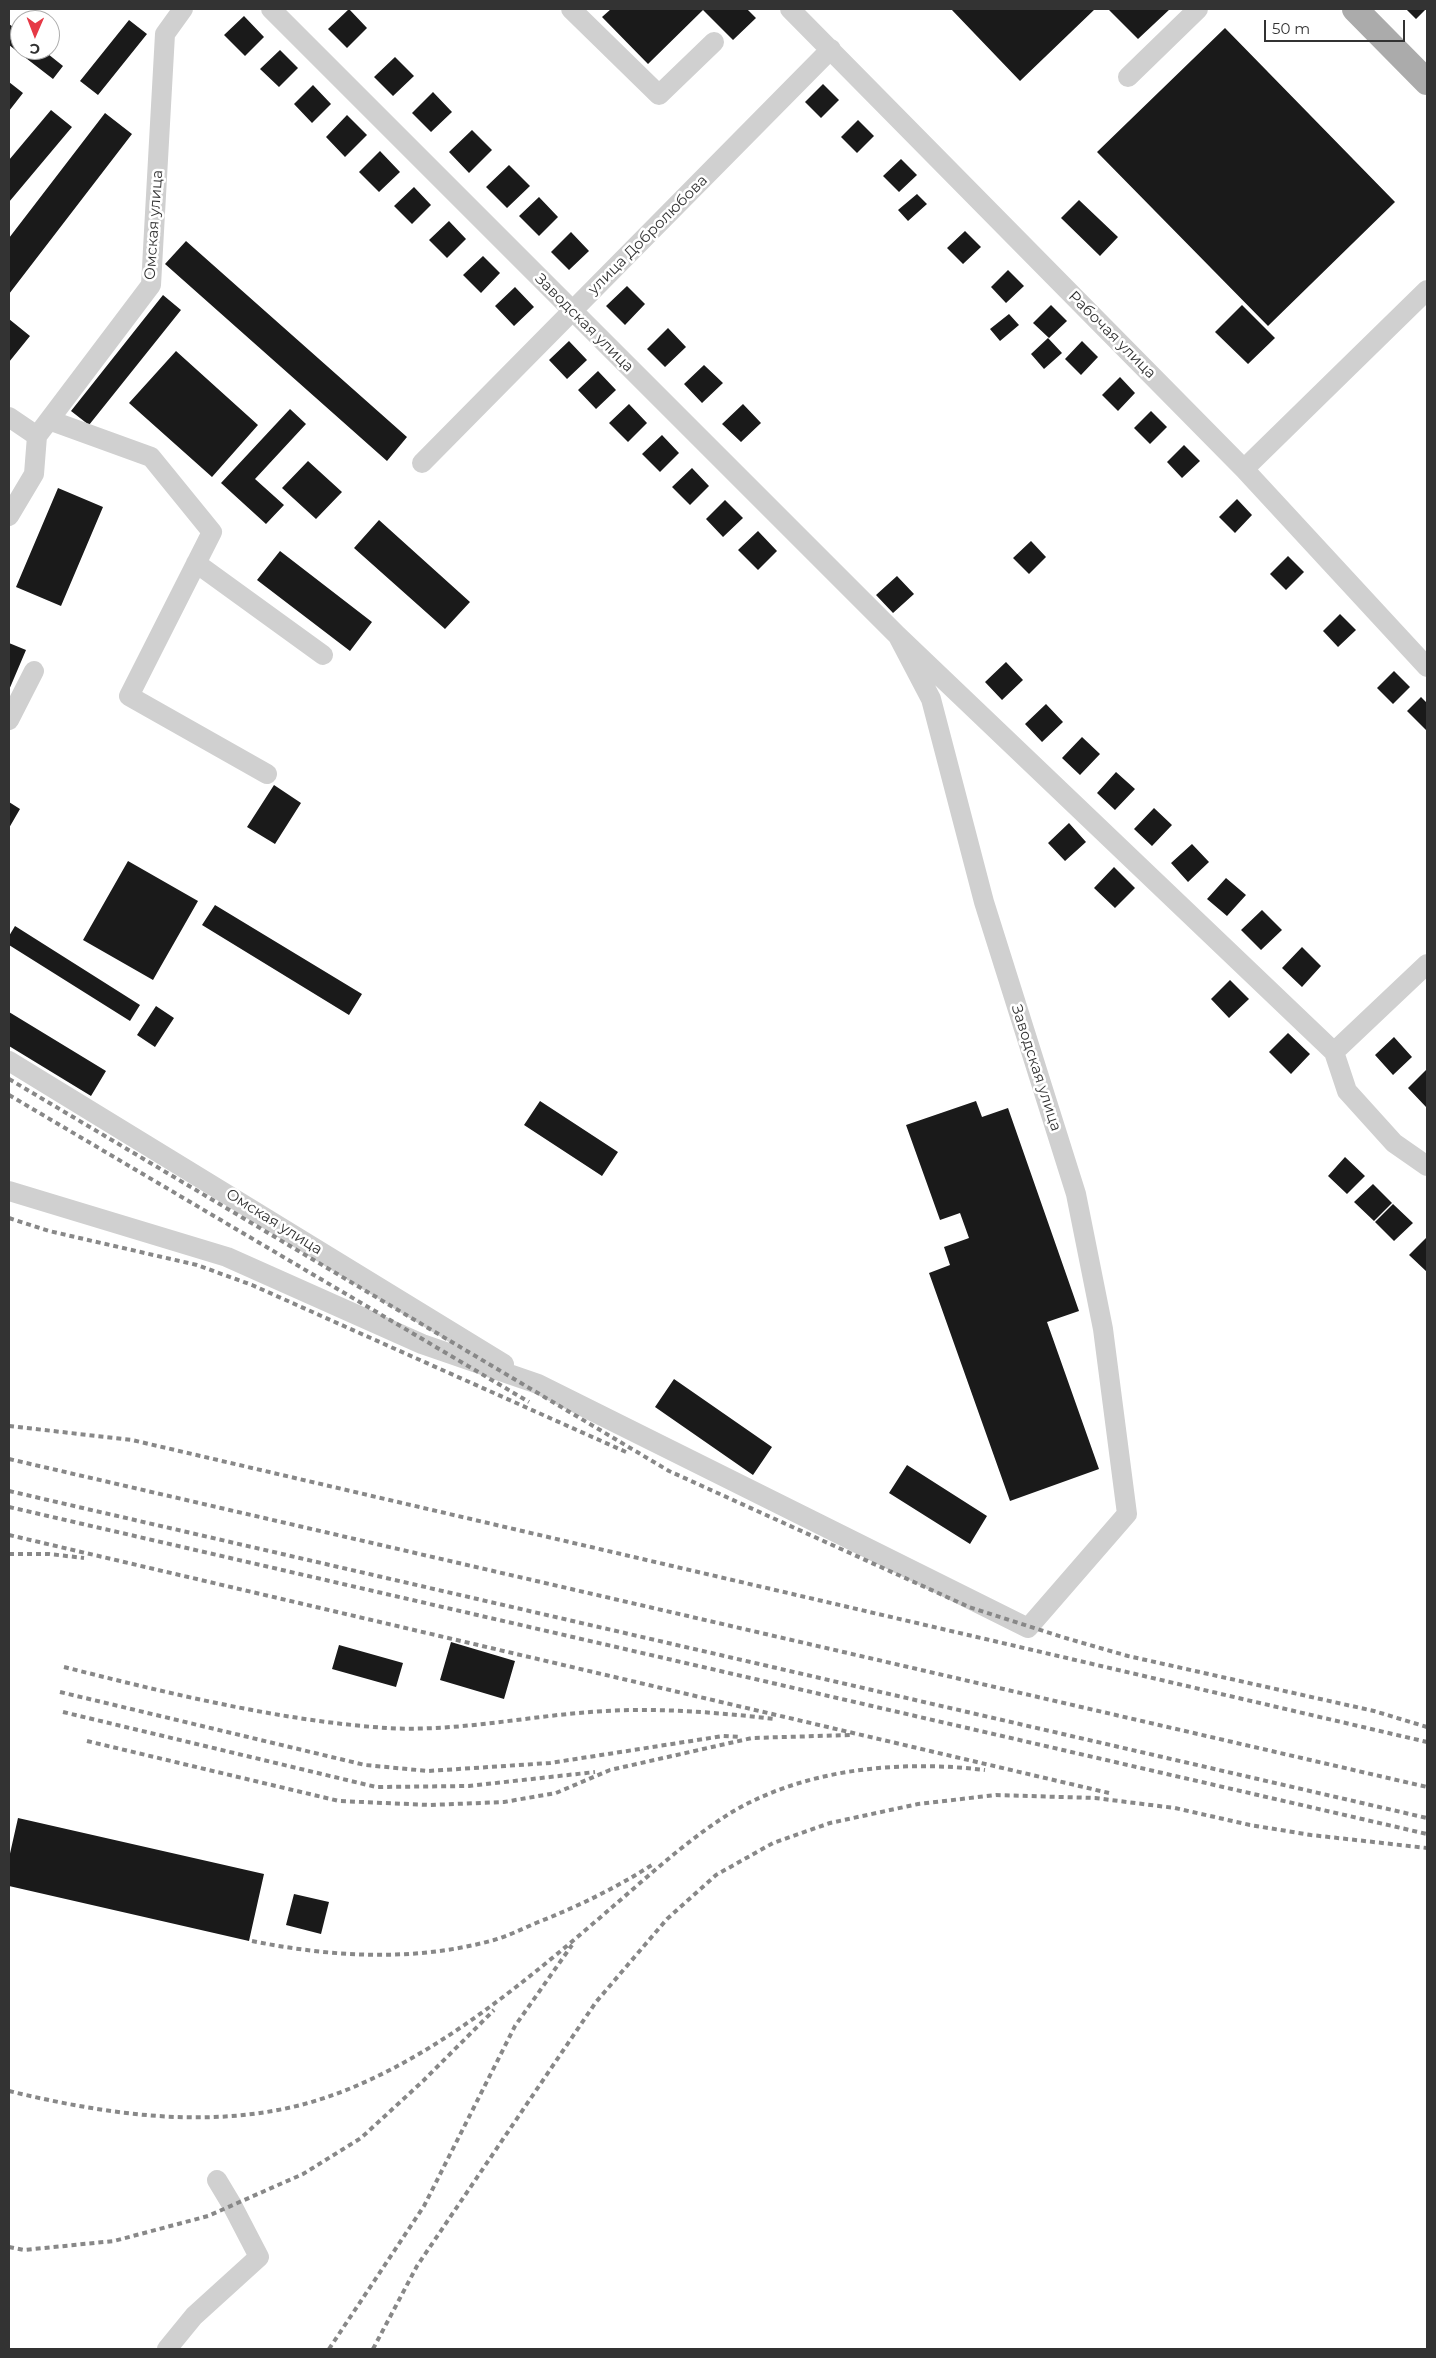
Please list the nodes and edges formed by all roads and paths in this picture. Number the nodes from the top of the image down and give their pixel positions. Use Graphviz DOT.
graph roads {
  1 [pos="183,9"];
  2 [pos="271,9"];
  3 [pos="572,9"];
  4 [pos="790,9"];
  5 [pos="1198,9"];
  6 [pos="1356,9"];
  7 [pos="714,42"];
  8 [pos="831,49"];
  9 [pos="1128,77"];
  10 [pos="1427,82"];
  11 [pos="1427,290"];
  12 [pos="573,312"];
  13 [pos="9,417"];
  14 [pos="49,420"];
  15 [pos="37,436"];
  16 [pos="422,463"];
  17 [pos="1244,469"];
  18 [pos="9,516"];
  19 [pos="196,563"];
  20 [pos="898,636"];
  21 [pos="323,655"];
  22 [pos="1427,667"];
  23 [pos="34,671"];
  24 [pos="9,720"];
  25 [pos="267,774"];
  26 [pos="1427,964"];
  27 [pos="1334,1052"];
  28 [pos="9,1061"];
  29 [pos="1427,1166"];
  30 [pos="9,1191"];
  31 [pos="538,1384"];
  32 [pos="216,2180"];
  33 [pos="167,2349"];
  1 -- 14 [label="street, Омская улица"];
  2 -- 12 [label="street, Заводская улица"];
  3 -- 7 [label="street"];
  4 -- 8 [label="street, Рабочая улица"];
  5 -- 9 [label="street"];
  6 -- 10 [label="main road"];
  8 -- 12 [label="street, улица Добролюбова"];
  8 -- 17 [label="street, Рабочая улица"];
  11 -- 17 [label="street"];
  12 -- 16 [label="street, улица Добролюбова"];
  12 -- 20 [label="street, Заводская улица"];
  13 -- 15 [label="street"];
  14 -- 15 [label="street, Омская улица"];
  14 -- 19 [label="street"];
  15 -- 18 [label="street"];
  17 -- 22 [label="street, Рабочая улица"];
  19 -- 21 [label="street"];
  19 -- 25 [label="street"];
  20 -- 27 [label="street, Заводская улица"];
  20 -- 31 [label="street, Заводская улица"];
  23 -- 24 [label="street"];
  26 -- 27 [label="street"];
  27 -- 29 [label="street, Заводская улица"];
  28 -- 31 [label="street, Омская улица"];
  30 -- 31 [label="street"];
  32 -- 33 [label="street"];
}
